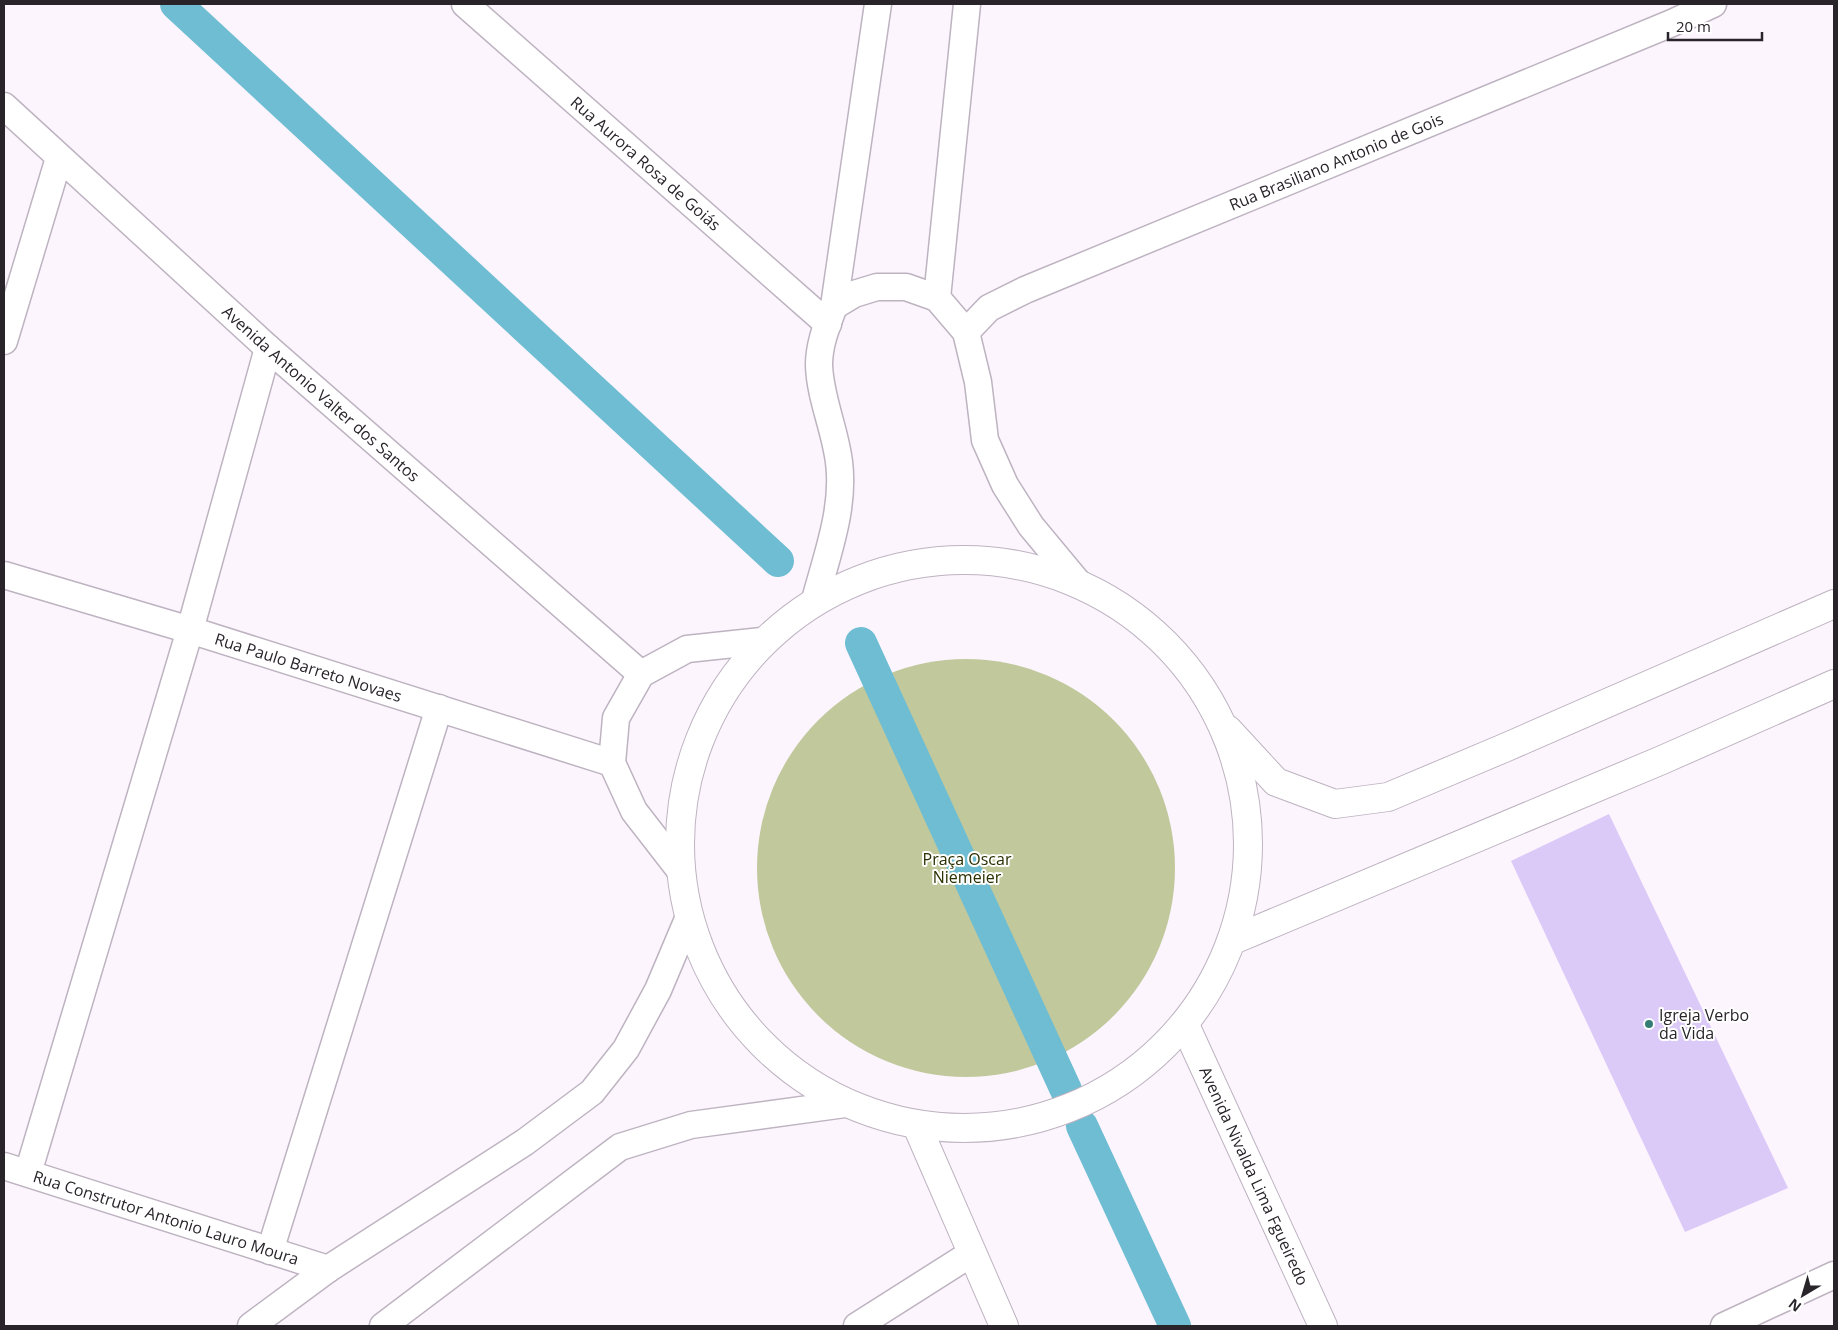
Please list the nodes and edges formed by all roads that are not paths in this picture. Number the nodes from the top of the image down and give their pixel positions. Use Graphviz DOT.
graph roads {
  1 [pos="465,4"];
  2 [pos="878,4"];
  3 [pos="968,4"];
  4 [pos="1713,4"];
  5 [pos="1668,13"];
  6 [pos="4,106"];
  7 [pos="59,158"];
  8 [pos="937,298"];
  9 [pos="831,315"];
  10 [pos="966,332"];
  11 [pos="4,341"];
  12 [pos="268,348"];
  13 [pos="4,575"];
  14 [pos="1080,585"];
  15 [pos="816,600"];
  16 [pos="1834,604"];
  17 [pos="190,630"];
  18 [pos="762,641"];
  19 [pos="641,674"];
  20 [pos="1834,684"];
  21 [pos="439,708"];
  22 [pos="1222,724"];
  23 [pos="612,762"];
  24 [pos="679,870"];
  25 [pos="688,919"];
  26 [pos="1233,940"];
  27 [pos="1185,1025"];
  28 [pos="845,1104"];
  29 [pos="917,1126"];
  30 [pos="4,1166"];
  31 [pos="28,1173"];
  32 [pos="270,1251"];
  33 [pos="972,1254"];
  34 [pos="328,1269"];
  35 [pos="1834,1275"];
  36 [pos="393,1322"];
  37 [pos="251,1326"];
  38 [pos="857,1326"];
  39 [pos="1004,1326"];
  40 [pos="1323,1326"];
  41 [pos="1724,1326"];
  1 -- 9 [label="street, Rua Aurora Rosa de Goiás"];
  2 -- 9 [label="street"];
  3 -- 8 [label="street"];
  4 -- 5 [label="street, Rua Brasiliano Antonio de Gois"];
  5 -- 10 [label="street, Rua Brasiliano Antonio de Gois"];
  6 -- 7 [label="street, Avenida Antonio Valter dos Santos"];
  7 -- 11 [label="street"];
  7 -- 12 [label="street, Avenida Antonio Valter dos Santos"];
  8 -- 9 [label="street"];
  8 -- 10 [label="street"];
  9 -- 15 [label="street"];
  10 -- 14 [label="street"];
  12 -- 17 [label="street"];
  12 -- 19 [label="street, Avenida Antonio Valter dos Santos"];
  13 -- 17 [label="street, Rua Paulo Barreto Novaes"];
  14 -- 15 [label="street"];
  14 -- 22 [label="street"];
  15 -- 18 [label="street"];
  16 -- 22 [label="street"];
  17 -- 21 [label="street, Rua Paulo Barreto Novaes"];
  17 -- 31 [label="street"];
  18 -- 19 [label="street"];
  18 -- 24 [label="street"];
  19 -- 23 [label="street"];
  20 -- 26 [label="street"];
  21 -- 23 [label="street, Rua Paulo Barreto Novaes"];
  21 -- 32 [label="street"];
  22 -- 26 [label="street"];
  23 -- 24 [label="street"];
  24 -- 25 [label="street"];
  25 -- 28 [label="street"];
  25 -- 34 [label="street"];
  26 -- 27 [label="street"];
  27 -- 29 [label="street"];
  27 -- 40 [label="street, Avenida Nivalda Lima Fgueiredo"];
  28 -- 29 [label="street"];
  28 -- 36 [label="street"];
  29 -- 33 [label="street"];
  30 -- 31 [label="street, Rua Construtor Antonio Lauro Moura"];
  31 -- 32 [label="street, Rua Construtor Antonio Lauro Moura"];
  32 -- 34 [label="street, Rua Construtor Antonio Lauro Moura"];
  33 -- 38 [label="street"];
  33 -- 39 [label="street"];
  34 -- 37 [label="street"];
  35 -- 41 [label="street"];
}
